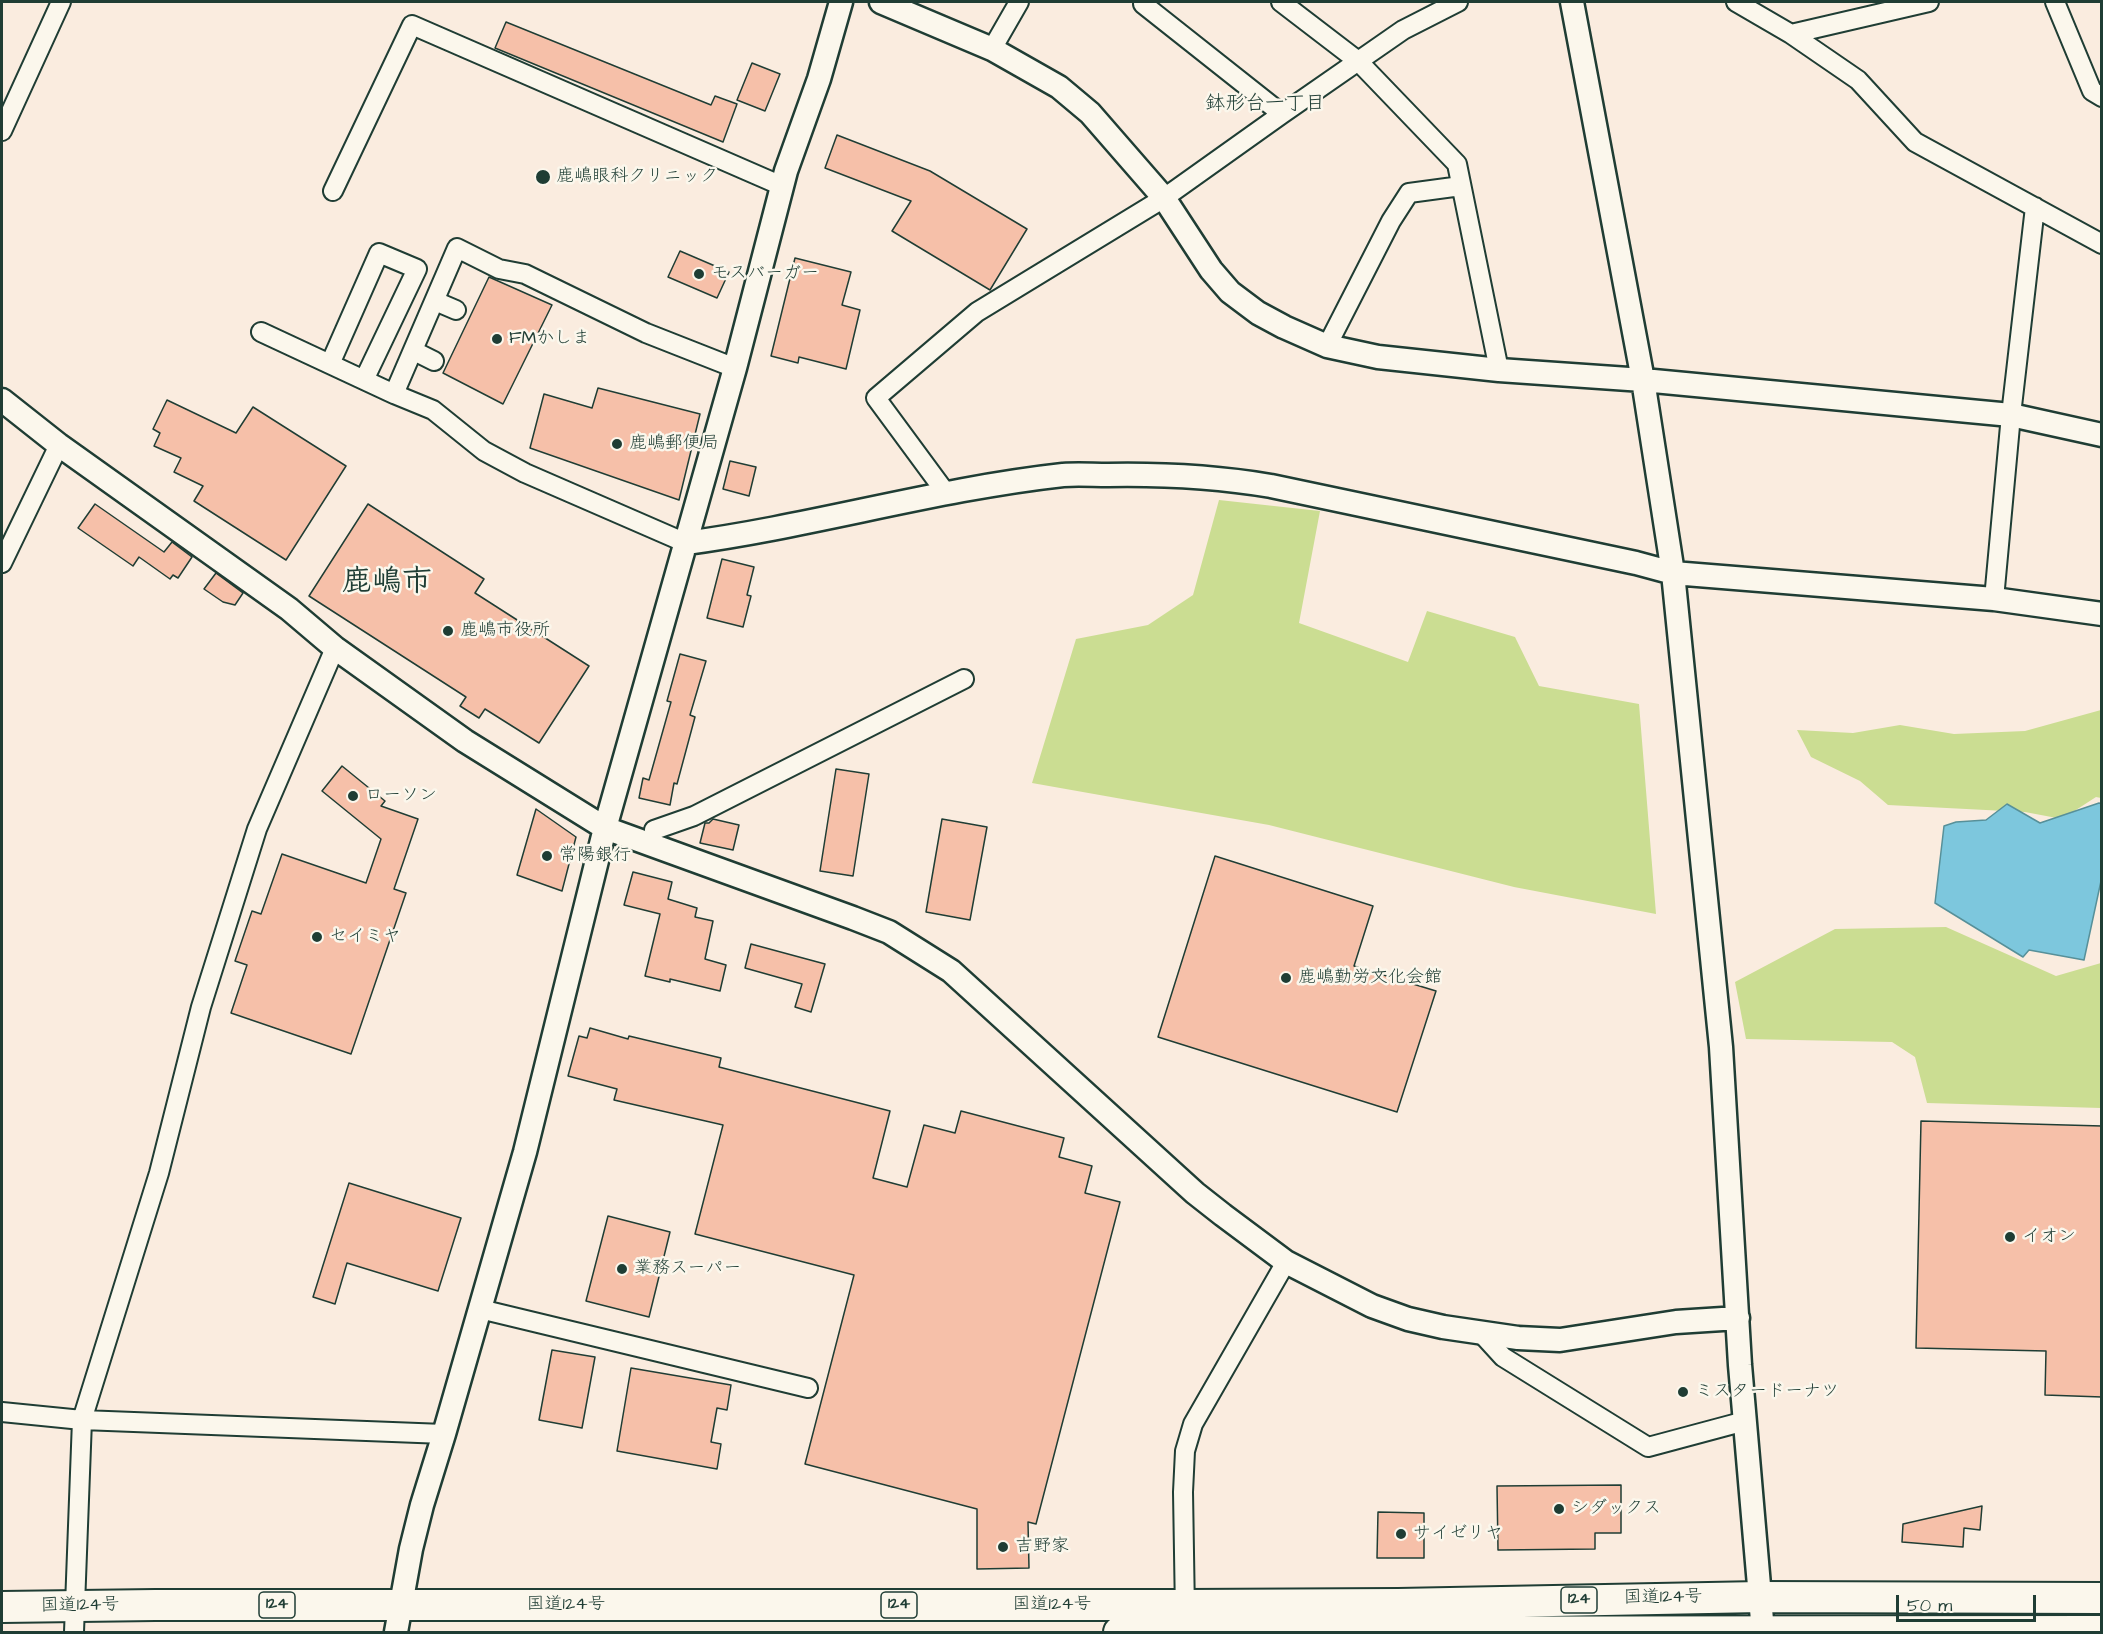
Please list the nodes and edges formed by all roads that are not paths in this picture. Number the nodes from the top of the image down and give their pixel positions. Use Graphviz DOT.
graph roads {
  1 [pos="61,2"];
  2 [pos="841,2"];
  3 [pos="881,2"];
  4 [pos="1019,2"];
  5 [pos="1145,2"];
  6 [pos="1281,2"];
  7 [pos="1457,2"];
  8 [pos="1572,2"];
  9 [pos="1736,2"];
  10 [pos="1929,2"];
  11 [pos="2055,2"];
  12 [pos="1791,34"];
  13 [pos="992,49"];
  14 [pos="1358,61"];
  15 [pos="2102,97"];
  16 [pos="1282,114"];
  17 [pos="2,131"];
  18 [pos="782,186"];
  19 [pos="1461,186"];
  20 [pos="333,190"];
  21 [pos="1164,198"];
  22 [pos="2035,207"];
  23 [pos="2102,244"];
  24 [pos="435,301"];
  25 [pos="456,310"];
  26 [pos="261,332"];
  27 [pos="1327,346"];
  28 [pos="414,351"];
  29 [pos="434,361"];
  30 [pos="330,364"];
  31 [pos="735,368"];
  32 [pos="1499,370"];
  33 [pos="364,380"];
  34 [pos="1643,380"];
  35 [pos="394,394"];
  36 [pos="2,400"];
  37 [pos="2011,415"];
  38 [pos="2102,435"];
  39 [pos="59,445"];
  40 [pos="946,493"];
  41 [pos="686,543"];
  42 [pos="2,563"];
  43 [pos="1673,573"];
  44 [pos="1994,599"];
  45 [pos="2102,614"];
  46 [pos="335,648"];
  47 [pos="964,680"];
  48 [pos="605,828"];
  49 [pos="654,830"];
  50 [pos="1286,1262"];
  51 [pos="480,1309"];
  52 [pos="1738,1318"];
  53 [pos="1482,1334"];
  54 [pos="807,1388"];
  55 [pos="2,1412"];
  56 [pos="82,1420"];
  57 [pos="1745,1421"];
  58 [pos="444,1434"];
  59 [pos="1760,1597"];
  60 [pos="2102,1598"];
  61 [pos="2,1607"];
  62 [pos="74,1619"];
  63 [pos="398,1619"];
  64 [pos="1185,1623"];
  65 [pos="2102,1631"];
  66 [pos="1119,1632"];
  67 [pos="1763,1632"];
  1 -- 17 [label="street"];
  2 -- 18 [label="street"];
  3 -- 13 [label="street"];
  4 -- 13 [label="street"];
  5 -- 16 [label="street"];
  6 -- 14 [label="street"];
  7 -- 14 [label="street"];
  8 -- 34 [label="street"];
  9 -- 12 [label="street"];
  10 -- 12 [label="street"];
  11 -- 15 [label="street"];
  12 -- 22 [label="street"];
  13 -- 21 [label="street"];
  14 -- 16 [label="street"];
  14 -- 19 [label="street"];
  16 -- 21 [label="street"];
  18 -- 20 [label="street"];
  18 -- 31 [label="street"];
  19 -- 27 [label="street"];
  19 -- 32 [label="street"];
  21 -- 27 [label="street"];
  21 -- 40 [label="street"];
  22 -- 23 [label="street"];
  22 -- 37 [label="street"];
  24 -- 25 [label="street"];
  24 -- 28 [label="street"];
  24 -- 31 [label="street"];
  26 -- 30 [label="street"];
  27 -- 32 [label="street"];
  28 -- 29 [label="street"];
  28 -- 35 [label="street"];
  30 -- 33 [label="street"];
  30 -- 33 [label="street"];
  31 -- 41 [label="street"];
  32 -- 34 [label="street"];
  33 -- 35 [label="street"];
  34 -- 37 [label="street"];
  34 -- 43 [label="street"];
  35 -- 41 [label="street"];
  36 -- 39 [label="street"];
  37 -- 38 [label="street"];
  37 -- 44 [label="street"];
  39 -- 42 [label="street"];
  39 -- 46 [label="street"];
  40 -- 41 [label="street"];
  40 -- 43 [label="street"];
  41 -- 48 [label="street"];
  43 -- 44 [label="street"];
  43 -- 52 [label="street"];
  44 -- 45 [label="street"];
  46 -- 48 [label="street"];
  46 -- 56 [label="street"];
  47 -- 49 [label="street"];
  48 -- 50 [label="street"];
  48 -- 51 [label="street"];
  50 -- 53 [label="street"];
  50 -- 64 [label="street"];
  51 -- 54 [label="street"];
  51 -- 58 [label="street"];
  52 -- 53 [label="street"];
  52 -- 57 [label="street"];
  53 -- 57 [label="street"];
  55 -- 56 [label="street"];
  56 -- 58 [label="street"];
  56 -- 62 [label="street"];
  57 -- 59 [label="street"];
  58 -- 63 [label="street"];
  59 -- 60 [label="highway, 国道124号 / 124"];
  59 -- 64 [label="highway, 国道124号 / 124"];
  59 -- 67 [label="street"];
  61 -- 62 [label="highway, 国道124号 / 124"];
  62 -- 63 [label="highway, 国道124号 / 124"];
  63 -- 64 [label="highway, 国道124号 / 124"];
  64 -- 66 [label="highway, 国道124号 / 124"];
  64 -- 67 [label="highway, 国道124号 / 124"];
  65 -- 67 [label="highway, 国道124号 / 124"];
}
